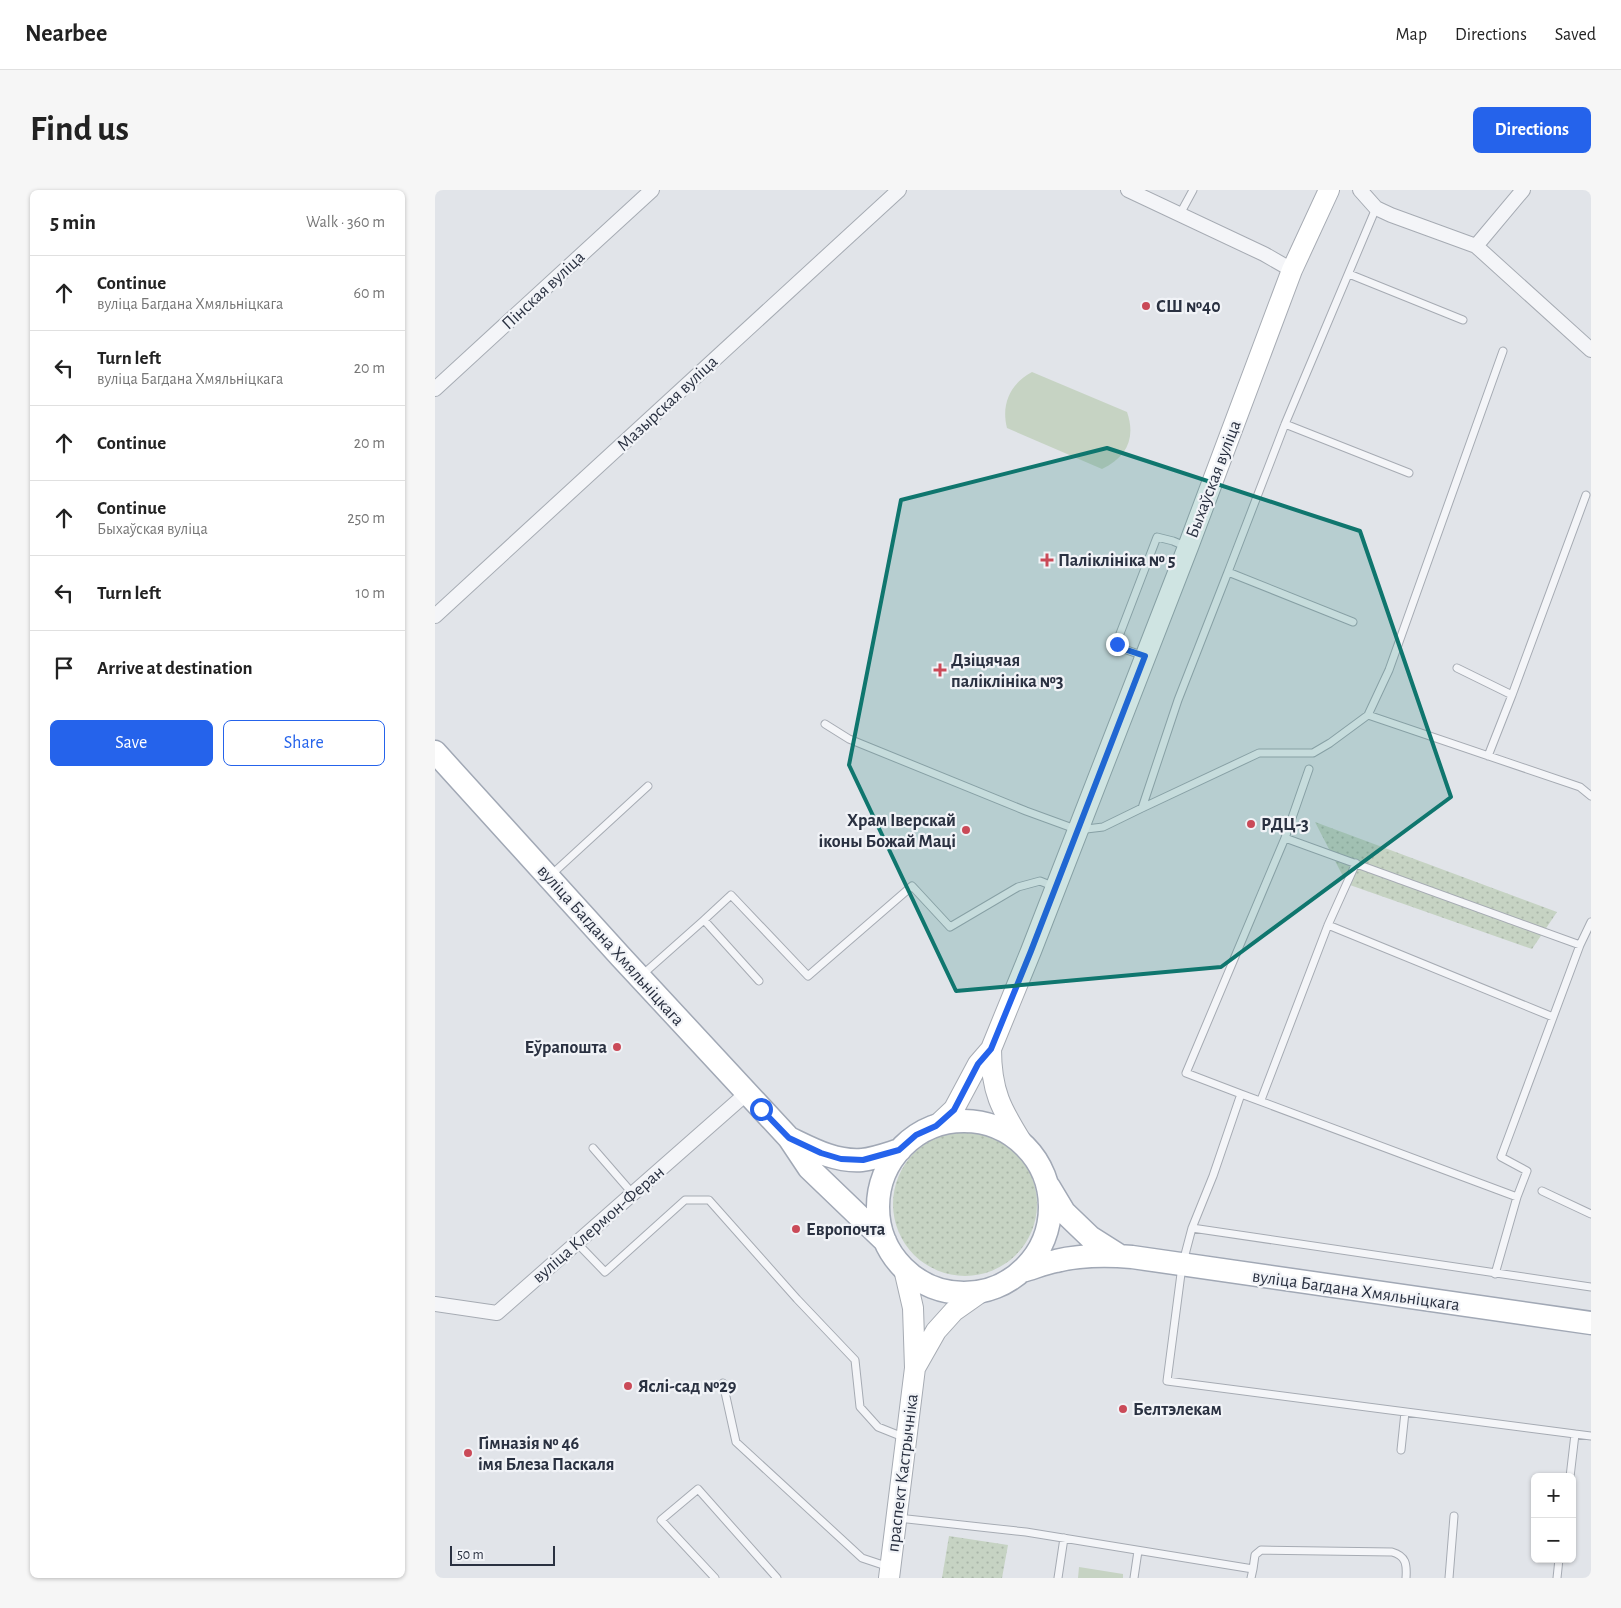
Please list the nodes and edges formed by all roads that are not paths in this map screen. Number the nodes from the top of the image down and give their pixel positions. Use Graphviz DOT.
graph roads {
  1 [pos="652,190"];
  2 [pos="1128,190"];
  3 [pos="1193,190"];
  4 [pos="1329,190"];
  5 [pos="1360,190"];
  6 [pos="1523,190"];
  7 [pos="894,192"];
  8 [pos="1376,208"];
  9 [pos="1180,214"];
  10 [pos="1476,246"];
  11 [pos="1292,270"];
  12 [pos="1349,274"];
  13 [pos="1463,320"];
  14 [pos="1503,350"];
  15 [pos="1591,350"];
  16 [pos="435,389"];
  17 [pos="1285,424"];
  18 [pos="1409,472"];
  19 [pos="1586,495"];
  20 [pos="1187,547"];
  21 [pos="1228,572"];
  22 [pos="435,616"];
  23 [pos="1353,622"];
  24 [pos="1145,656"];
  25 [pos="1457,668"];
  26 [pos="1512,695"];
  27 [pos="1368,715"];
  28 [pos="825,724"];
  29 [pos="435,752"];
  30 [pos="1488,756"];
  31 [pos="1309,769"];
  32 [pos="648,786"];
  33 [pos="1591,796"];
  34 [pos="1142,808"];
  35 [pos="1078,830"];
  36 [pos="1285,838"];
  37 [pos="1356,863"];
  38 [pos="549,877"];
  39 [pos="1056,887"];
  40 [pos="704,920"];
  41 [pos="1591,922"];
  42 [pos="1328,925"];
  43 [pos="1581,944"];
  44 [pos="640,977"];
  45 [pos="759,981"];
  46 [pos="1553,1017"];
  47 [pos="991,1049"];
  48 [pos="747,1093"];
  49 [pos="1241,1094"];
  50 [pos="1261,1100"];
  51 [pos="936,1126"];
  52 [pos="789,1138"];
  53 [pos="1023,1144"];
  54 [pos="593,1148"];
  55 [pos="899,1150"];
  56 [pos="1048,1186"];
  57 [pos="1542,1191"];
  58 [pos="633,1194"];
  59 [pos="1517,1197"];
  60 [pos="1591,1214"];
  61 [pos="1192,1228"];
  62 [pos="885,1241"];
  63 [pos="577,1243"];
  64 [pos="1121,1256"];
  65 [pos="1182,1266"];
  66 [pos="904,1269"];
  67 [pos="1022,1272"];
  68 [pos="1495,1274"];
  69 [pos="1591,1288"];
  70 [pos="981,1292"];
  71 [pos="435,1304"];
  72 [pos="1591,1324"];
  73 [pos="915,1368"];
  74 [pos="723,1383"];
  75 [pos="1405,1412"];
  76 [pos="1575,1434"];
  77 [pos="1591,1436"];
  78 [pos="906,1438"];
  79 [pos="1401,1450"];
  80 [pos="1570,1473"];
  81 [pos="1454,1516"];
  82 [pos="896,1518"];
  83 [pos="1063,1538"];
  84 [pos="1138,1551"];
  85 [pos="1559,1563"];
  86 [pos="1253,1569"];
  87 [pos="889,1573"];
  88 [pos="715,1578"];
  89 [pos="777,1578"];
  90 [pos="1057,1578"];
  91 [pos="1134,1578"];
  92 [pos="1251,1578"];
  93 [pos="1405,1578"];
  94 [pos="1449,1578"];
  95 [pos="1557,1578"];
  1 -- 16 [label="street, Пінская вуліца"];
  2 -- 9 [label="street"];
  3 -- 9 [label="lane"];
  4 -- 11 [label="main road, Быхаўская вуліца"];
  5 -- 8 [label="street"];
  6 -- 10 [label="street"];
  7 -- 22 [label="street, Мазырская вуліца"];
  8 -- 10 [label="street"];
  8 -- 12 [label="lane"];
  9 -- 11 [label="street"];
  10 -- 15 [label="street"];
  11 -- 20 [label="main road, Быхаўская вуліца"];
  12 -- 13 [label="lane"];
  12 -- 17 [label="lane"];
  14 -- 27 [label="lane"];
  17 -- 18 [label="lane"];
  17 -- 21 [label="lane"];
  19 -- 26 [label="lane"];
  20 -- 24 [label="main road, Быхаўская вуліца"];
  20 -- 24 [label="lane"];
  21 -- 23 [label="lane"];
  21 -- 34 [label="lane"];
  24 -- 35 [label="main road, Быхаўская вуліца"];
  25 -- 26 [label="lane"];
  26 -- 30 [label="lane"];
  27 -- 30 [label="lane"];
  27 -- 34 [label="lane"];
  28 -- 35 [label="lane"];
  29 -- 38 [label="main road, вуліца Багдана Хмяльніцкага"];
  30 -- 33 [label="lane"];
  31 -- 36 [label="lane"];
  32 -- 38 [label="lane"];
  34 -- 35 [label="lane"];
  35 -- 39 [label="main road, Быхаўская вуліца"];
  36 -- 37 [label="lane"];
  36 -- 49 [label="lane"];
  37 -- 42 [label="lane"];
  37 -- 43 [label="lane"];
  38 -- 44 [label="main road, вуліца Багдана Хмяльніцкага"];
  39 -- 40 [label="lane"];
  39 -- 47 [label="main road, Быхаўская вуліца"];
  40 -- 44 [label="lane"];
  40 -- 45 [label="lane"];
  41 -- 43 [label="lane"];
  42 -- 46 [label="lane"];
  42 -- 50 [label="lane"];
  43 -- 46 [label="lane"];
  44 -- 48 [label="main road, вуліца Багдана Хмяльніцкага"];
  46 -- 59 [label="lane"];
  47 -- 51 [label="main road, Быхаўская вуліца"];
  47 -- 53 [label="main road, Быхаўская вуліца"];
  48 -- 52 [label="main road, вуліца Багдана Хмяльніцкага"];
  48 -- 58 [label="street, вуліца Клермон-Феран"];
  49 -- 50 [label="lane"];
  49 -- 61 [label="lane"];
  50 -- 59 [label="lane"];
  51 -- 53 [label="main road"];
  51 -- 55 [label="main road"];
  52 -- 55 [label="main road, вуліца Багдана Хмяльніцкага"];
  52 -- 62 [label="main road, вуліца Багдана Хмяльніцкага"];
  53 -- 56 [label="main road"];
  54 -- 58 [label="lane"];
  55 -- 62 [label="main road"];
  56 -- 64 [label="main road, вуліца Багдана Хмяльніцкага"];
  56 -- 67 [label="main road"];
  57 -- 60 [label="lane"];
  58 -- 63 [label="street, вуліца Клермон-Феран"];
  59 -- 68 [label="lane"];
  61 -- 65 [label="lane"];
  61 -- 68 [label="lane"];
  62 -- 66 [label="main road"];
  63 -- 71 [label="street, вуліца Клермон-Феран"];
  63 -- 78 [label="lane"];
  64 -- 65 [label="main road, вуліца Багдана Хмяльніцкага"];
  64 -- 67 [label="main road, вуліца Багдана Хмяльніцкага"];
  65 -- 72 [label="main road, вуліца Багдана Хмяльніцкага"];
  65 -- 75 [label="lane"];
  66 -- 70 [label="main road"];
  66 -- 73 [label="main road, праспект Кастрычніка"];
  67 -- 70 [label="main road"];
  68 -- 69 [label="lane"];
  70 -- 73 [label="main road, праспект Кастрычніка"];
  73 -- 78 [label="main road, праспект Кастрычніка"];
  74 -- 87 [label="lane"];
  75 -- 76 [label="lane"];
  75 -- 79 [label="lane"];
  76 -- 77 [label="lane"];
  76 -- 80 [label="lane"];
  78 -- 82 [label="main road, праспект Кастрычніка"];
  81 -- 94 [label="lane"];
  82 -- 83 [label="lane"];
  82 -- 87 [label="main road, праспект Кастрычніка"];
  83 -- 84 [label="lane"];
  83 -- 90 [label="lane"];
  84 -- 86 [label="lane"];
  84 -- 91 [label="lane"];
  85 -- 95 [label="lane"];
  86 -- 92 [label="lane"];
  86 -- 93 [label="lane"];
  88 -- 89 [label="lane"];
}
